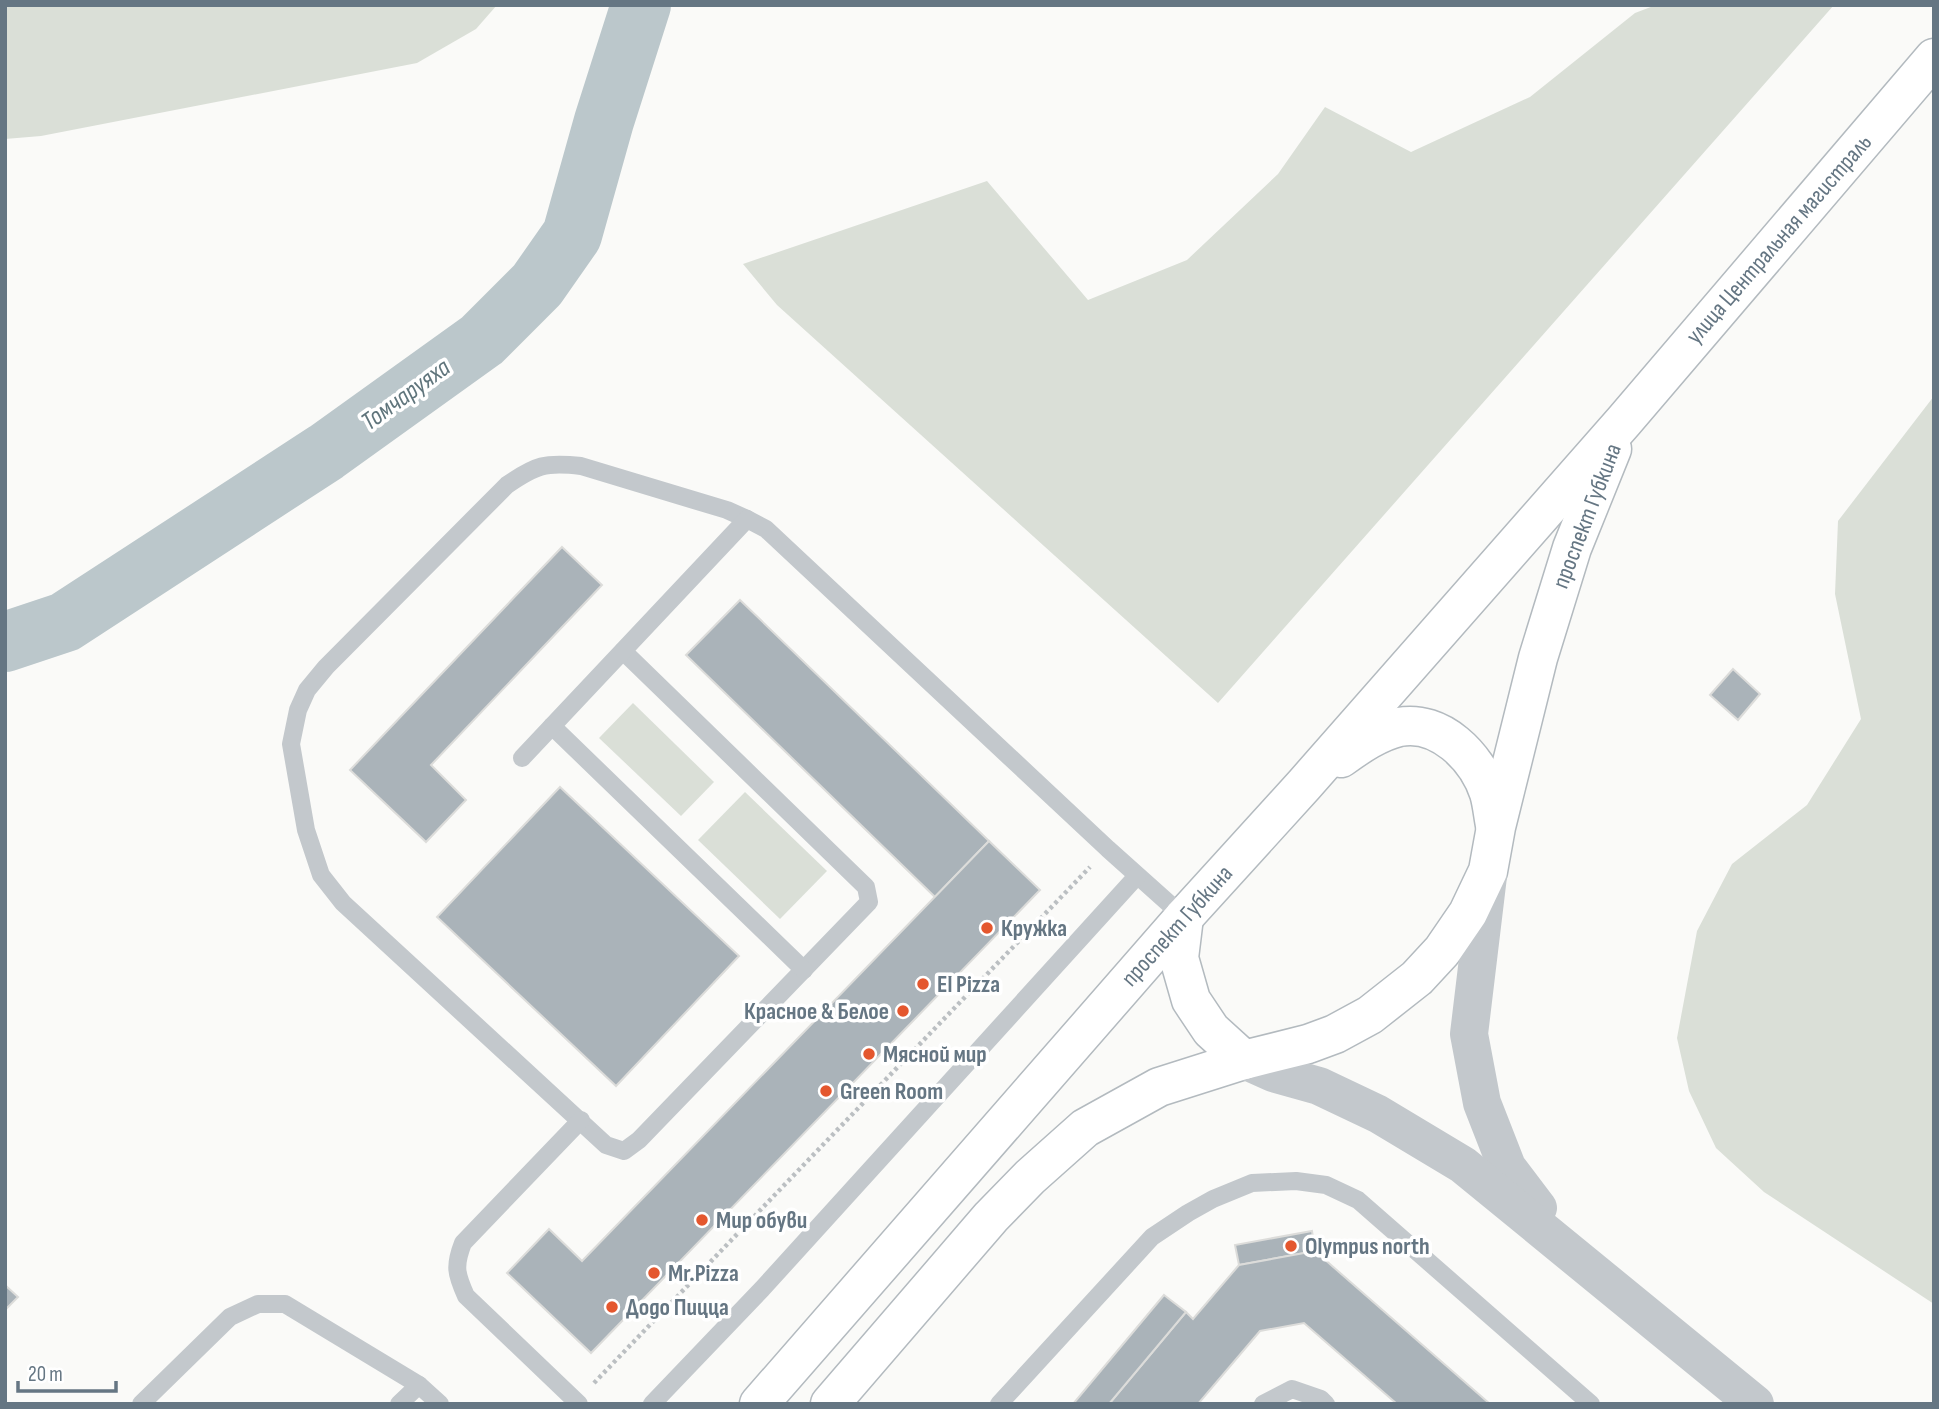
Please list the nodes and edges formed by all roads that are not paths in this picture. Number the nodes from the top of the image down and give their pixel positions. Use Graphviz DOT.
graph roads {
  1 [pos="1934,58"];
  2 [pos="1624,421"];
  3 [pos="747,519"];
  4 [pos="623,651"];
  5 [pos="552,726"];
  6 [pos="522,758"];
  7 [pos="1304,785"];
  8 [pos="1496,828"];
  9 [pos="1489,871"];
  10 [pos="1137,876"];
  11 [pos="1184,916"];
  12 [pos="804,970"];
  13 [pos="1244,1060"];
  14 [pos="581,1120"];
  15 [pos="1566,1247"];
  16 [pos="419,1385"];
  17 [pos="578,1402"];
  18 [pos="1751,1403"];
  19 [pos="141,1404"];
  20 [pos="399,1404"];
  21 [pos="440,1404"];
  22 [pos="652,1404"];
  23 [pos="759,1404"];
  24 [pos="830,1404"];
  25 [pos="999,1404"];
  26 [pos="1263,1404"];
  27 [pos="1326,1404"];
  28 [pos="1591,1404"];
  1 -- 2 [label="main road, улица Центральная магистраль"];
  2 -- 7 [label="main road, проспект Губкина"];
  2 -- 8 [label="main road, проспект Губкина"];
  3 -- 4 [label="lane"];
  3 -- 10 [label="lane"];
  3 -- 14 [label="lane"];
  4 -- 5 [label="lane"];
  4 -- 12 [label="lane"];
  5 -- 6 [label="lane"];
  5 -- 12 [label="lane"];
  7 -- 8 [label="main road"];
  7 -- 11 [label="main road, проспект Губкина"];
  8 -- 9 [label="main road, проспект Губкина"];
  9 -- 13 [label="main road, проспект Губкина"];
  9 -- 15 [label="street"];
  10 -- 11 [label="lane"];
  10 -- 22 [label="lane"];
  11 -- 13 [label="main road"];
  11 -- 23 [label="main road, проспект Губкина"];
  12 -- 14 [label="lane"];
  13 -- 15 [label="street"];
  13 -- 24 [label="main road, проспект Губкина"];
  14 -- 17 [label="lane"];
  15 -- 18 [label="street"];
  16 -- 19 [label="lane"];
  16 -- 20 [label="lane"];
  16 -- 21 [label="lane"];
  25 -- 28 [label="lane"];
  26 -- 27 [label="lane"];
}
